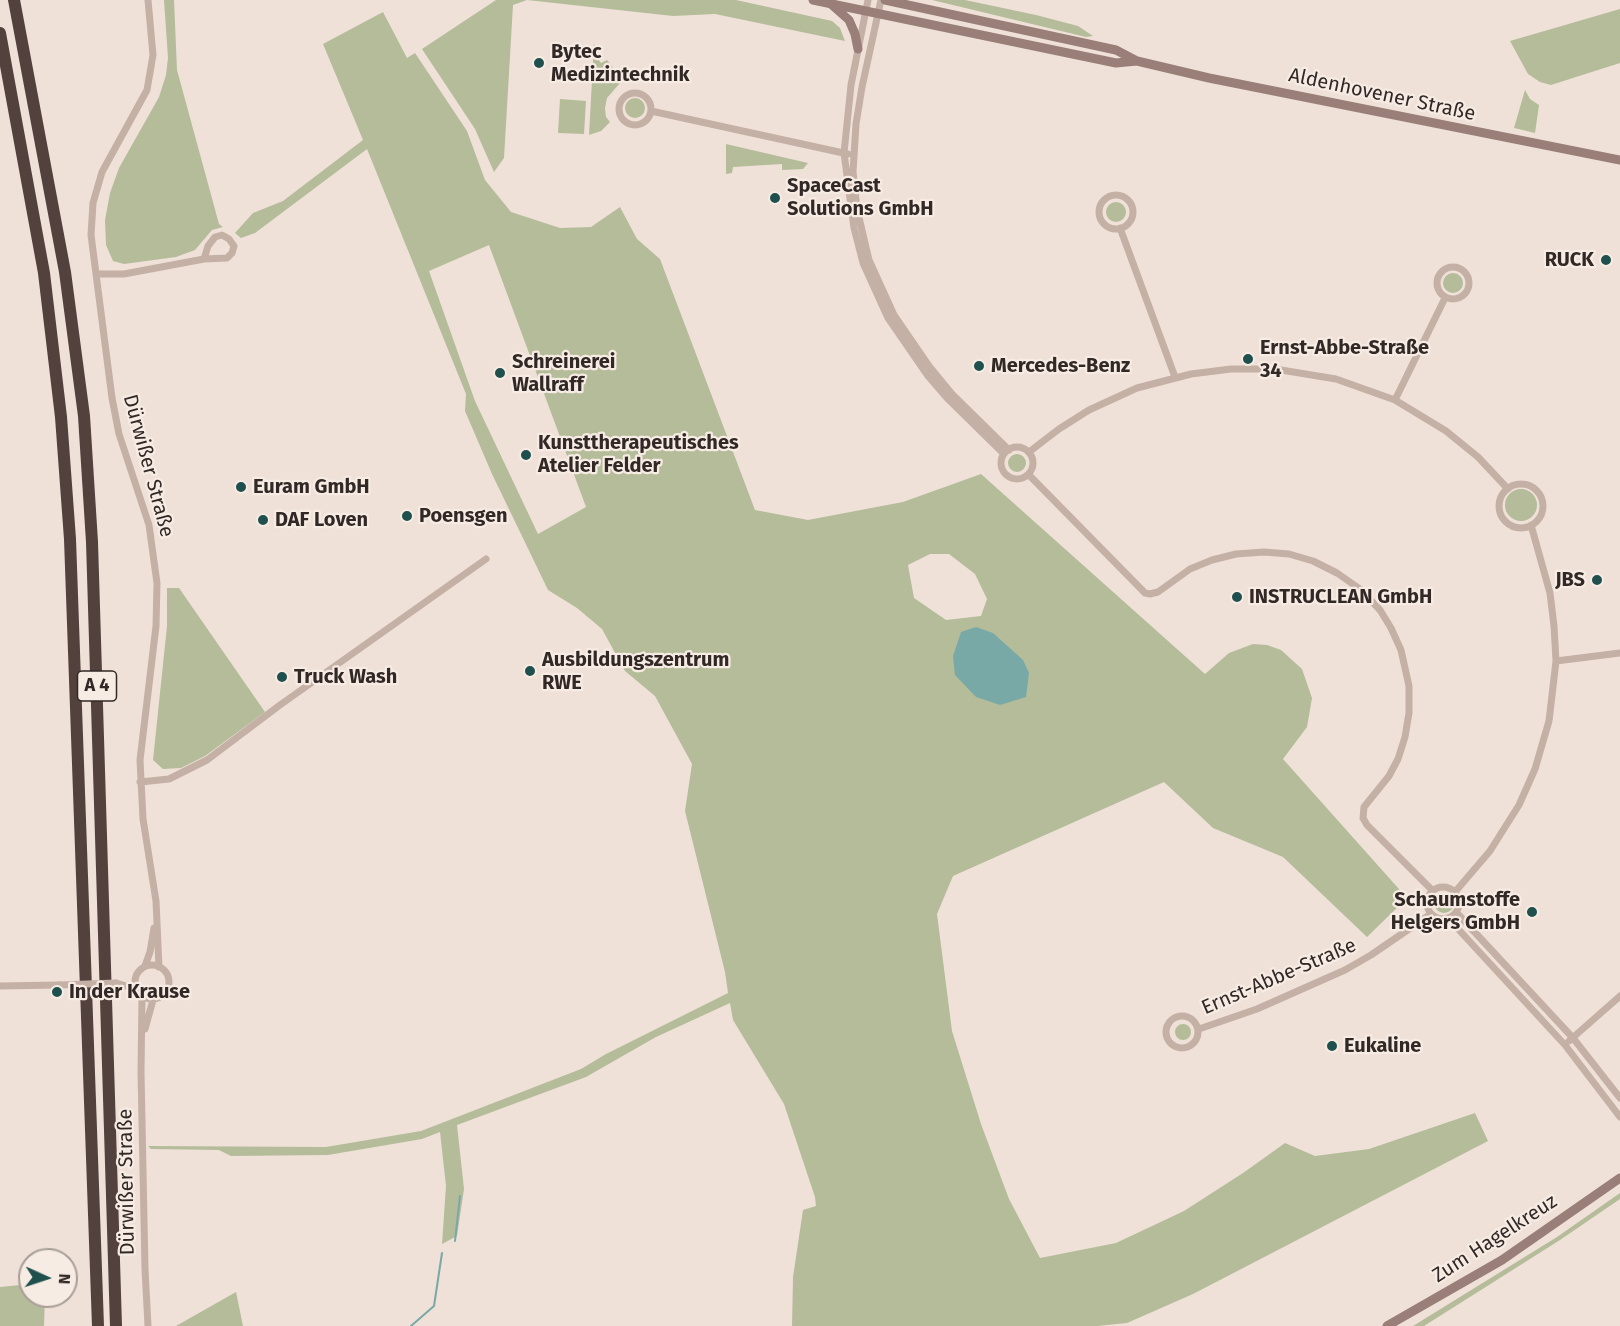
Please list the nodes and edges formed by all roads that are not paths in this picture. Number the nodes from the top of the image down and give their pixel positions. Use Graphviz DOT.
graph roads {
  1 [pos="14,0"];
  2 [pos="148,0"];
  3 [pos="813,0"];
  4 [pos="868,0"];
  5 [pos="881,0"];
  6 [pos="885,0"];
  7 [pos="912,3"];
  8 [pos="831,4"];
  9 [pos="866,11"];
  10 [pos="877,14"];
  11 [pos="0,33"];
  12 [pos="858,49"];
  13 [pos="1137,61"];
  14 [pos="651,111"];
  15 [pos="844,153"];
  16 [pos="854,154"];
  17 [pos="1620,160"];
  18 [pos="1120,228"];
  19 [pos="204,259"];
  20 [pos="96,274"];
  21 [pos="1445,298"];
  22 [pos="1175,377"];
  23 [pos="1395,400"];
  24 [pos="1006,452"];
  25 [pos="1029,452"];
  26 [pos="1029,475"];
  27 [pos="1508,489"];
  28 [pos="1531,525"];
  29 [pos="486,559"];
  30 [pos="1620,653"];
  31 [pos="1556,661"];
  32 [pos="140,782"];
  33 [pos="1432,890"];
  34 [pos="1455,892"];
  35 [pos="1456,912"];
  36 [pos="1431,914"];
  37 [pos="156,917"];
  38 [pos="1448,918"];
  39 [pos="145,966"];
  40 [pos="159,967"];
  41 [pos="132,983"];
  42 [pos="0,986"];
  43 [pos="1620,996"];
  44 [pos="142,997"];
  45 [pos="153,1000"];
  46 [pos="1198,1029"];
  47 [pos="143,1037"];
  48 [pos="1573,1038"];
  49 [pos="1565,1045"];
  50 [pos="1620,1098"];
  51 [pos="1620,1117"];
  52 [pos="1620,1178"];
  53 [pos="98,1326"];
  54 [pos="116,1326"];
  55 [pos="148,1326"];
  56 [pos="1387,1326"];
  1 -- 54 [label="highway, A 4"];
  2 -- 20 [label="street, Dürwißer Straße"];
  3 -- 8 [label="main road, Aldenhovener Straße"];
  4 -- 9 [label="street"];
  5 -- 10 [label="street"];
  6 -- 7 [label="main road, Aldenhovener Straße"];
  7 -- 13 [label="main road, Aldenhovener Straße"];
  8 -- 9 [label="main road, Aldenhovener Straße"];
  8 -- 12 [label="main road"];
  9 -- 10 [label="main road, Aldenhovener Straße"];
  9 -- 12 [label="street"];
  10 -- 13 [label="main road, Aldenhovener Straße"];
  10 -- 16 [label="street"];
  11 -- 53 [label="highway, A 4"];
  12 -- 15 [label="street"];
  13 -- 17 [label="main road, Aldenhovener Straße"];
  14 -- 14 [label="street"];
  14 -- 15 [label="street"];
  15 -- 16 [label="street"];
  15 -- 24 [label="street"];
  16 -- 24 [label="street"];
  18 -- 18 [label="street"];
  18 -- 22 [label="street"];
  19 -- 20 [label="street"];
  20 -- 32 [label="street, Dürwißer Straße"];
  21 -- 21 [label="street"];
  21 -- 23 [label="street"];
  22 -- 23 [label="street"];
  22 -- 25 [label="street"];
  23 -- 27 [label="street"];
  24 -- 25 [label="street"];
  24 -- 26 [label="street"];
  25 -- 26 [label="street"];
  26 -- 33 [label="street"];
  27 -- 28 [label="street"];
  27 -- 28 [label="street"];
  28 -- 31 [label="street"];
  29 -- 32 [label="street"];
  30 -- 31 [label="street"];
  31 -- 34 [label="street"];
  32 -- 37 [label="street, Dürwißer Straße"];
  33 -- 34 [label="street"];
  33 -- 36 [label="street"];
  34 -- 35 [label="street"];
  35 -- 38 [label="street"];
  35 -- 48 [label="street"];
  36 -- 38 [label="street"];
  36 -- 46 [label="street, Ernst-Abbe-Straße"];
  37 -- 39 [label="street, Dürwißer Straße"];
  37 -- 40 [label="street, Dürwißer Straße"];
  38 -- 49 [label="street"];
  39 -- 40 [label="street"];
  39 -- 41 [label="street"];
  40 -- 45 [label="street"];
  41 -- 42 [label="street, bridge"];
  41 -- 44 [label="street"];
  43 -- 48 [label="street"];
  44 -- 45 [label="street"];
  44 -- 47 [label="street, Dürwißer Straße"];
  45 -- 47 [label="street, Dürwißer Straße"];
  46 -- 46 [label="street, Ernst-Abbe-Straße"];
  47 -- 55 [label="street, Dürwißer Straße"];
  48 -- 49 [label="street"];
  48 -- 50 [label="street"];
  49 -- 51 [label="street"];
  52 -- 56 [label="main road, Zum Hagelkreuz"];
}
